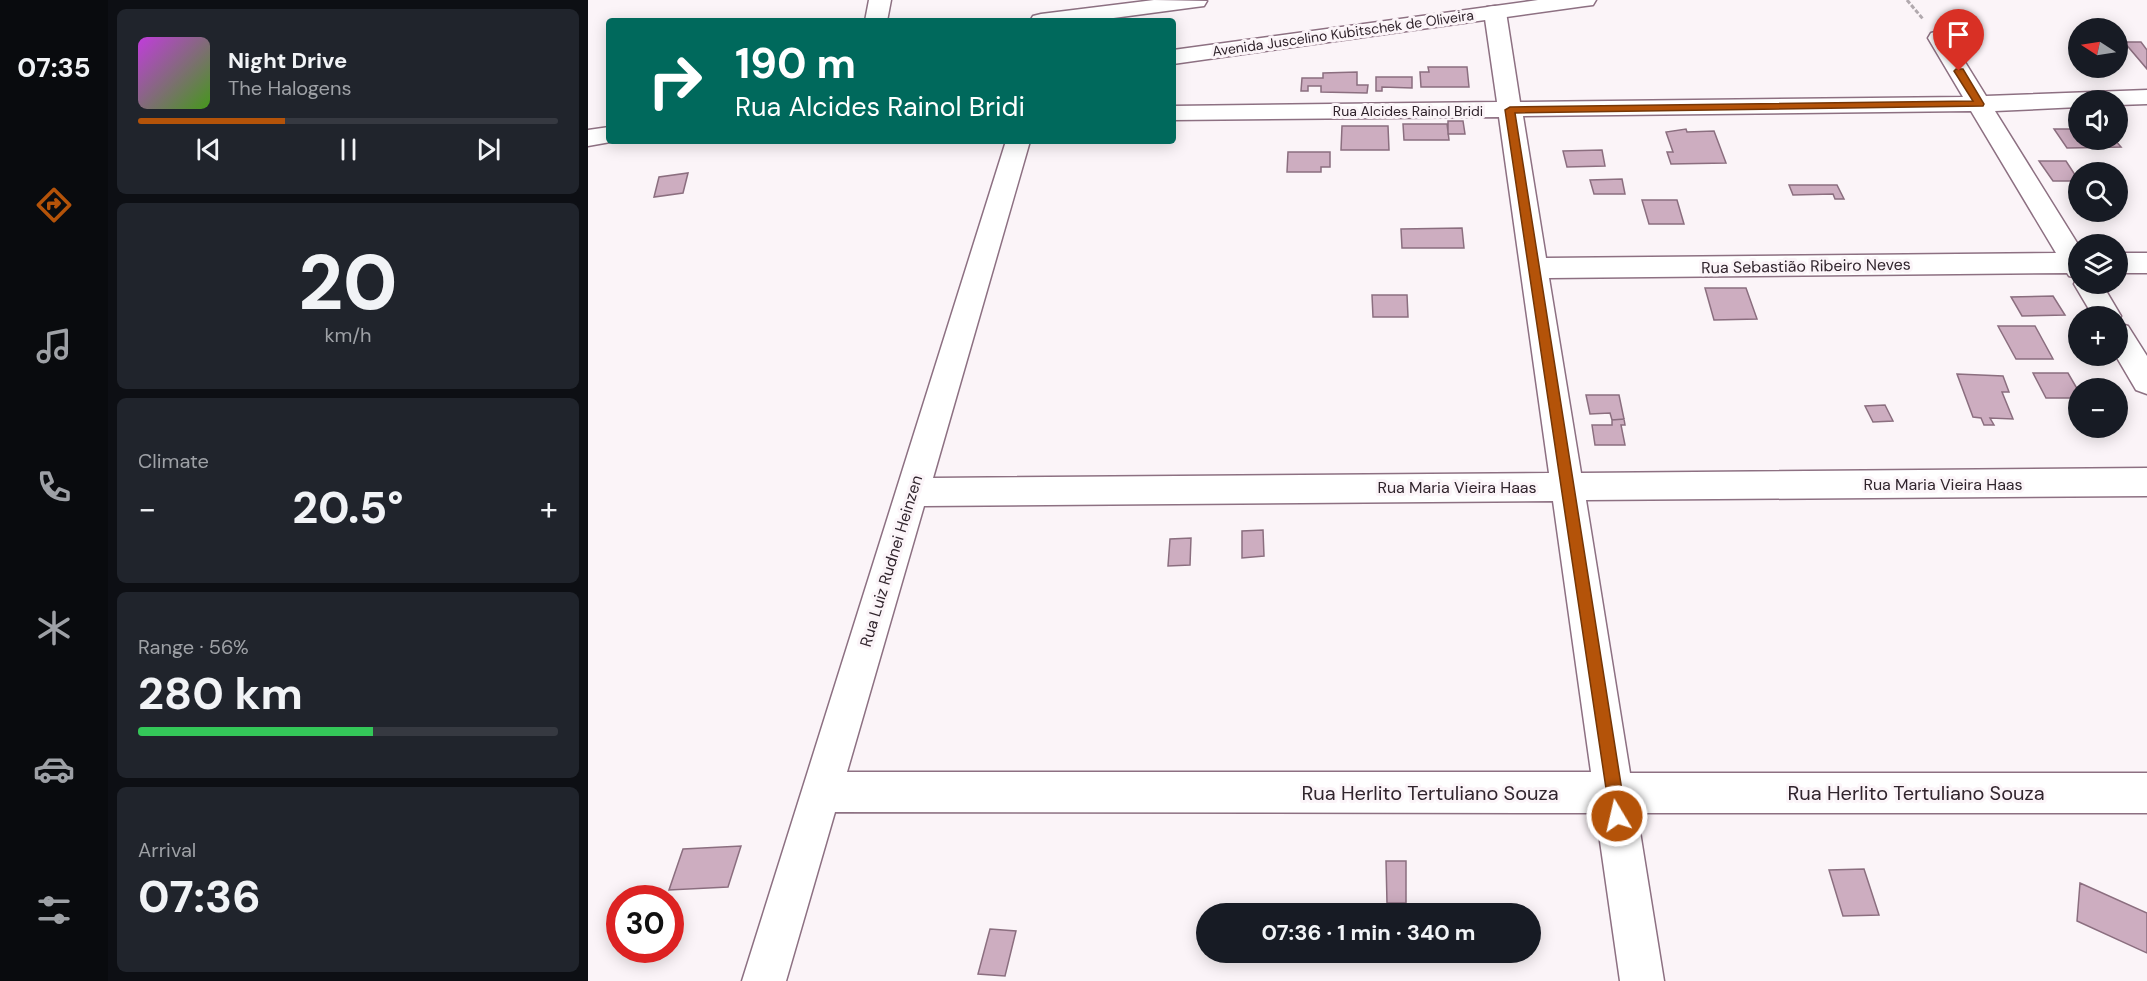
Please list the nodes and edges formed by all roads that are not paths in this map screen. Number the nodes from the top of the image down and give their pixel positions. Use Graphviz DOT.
graph roads {
  1 [pos="880,0"];
  2 [pos="1585,0"];
  3 [pos="1196,1"];
  4 [pos="1495,12"];
  5 [pos="877,18"];
  6 [pos="1064,18"];
  7 [pos="1939,38"];
  8 [pos="1176,57"];
  9 [pos="2147,97"];
  10 [pos="1979,104"];
  11 [pos="1510,110"];
  12 [pos="1176,113"];
  13 [pos="606,135"];
  14 [pos="588,138"];
  15 [pos="1017,144"];
  16 [pos="2068,250"];
  17 [pos="2128,263"];
  18 [pos="2147,263"];
  19 [pos="1534,268"];
  20 [pos="2068,270"];
  21 [pos="2128,351"];
  22 [pos="2147,382"];
  23 [pos="2147,482"];
  24 [pos="1567,486"];
  25 [pos="912,492"];
  26 [pos="821,792"];
  27 [pos="1614,793"];
  28 [pos="2147,793"];
  29 [pos="764,981"];
  30 [pos="1642,981"];
  1 -- 5 [label="street"];
  2 -- 4 [label="street, Avenida Juscelino Kubitschek de Oliveira"];
  3 -- 6 [label="street"];
  4 -- 8 [label="street, Avenida Juscelino Kubitschek de Oliveira"];
  4 -- 11 [label="street"];
  7 -- 10 [label="street"];
  9 -- 10 [label="street, Rua Alcides Rainol Bridi"];
  10 -- 11 [label="street, Rua Alcides Rainol Bridi"];
  10 -- 16 [label="street"];
  11 -- 12 [label="street, Rua Alcides Rainol Bridi"];
  11 -- 19 [label="street"];
  13 -- 14 [label="street"];
  15 -- 25 [label="street, Rua Luiz Rudnei Heinzen"];
  17 -- 18 [label="street"];
  19 -- 20 [label="street, Rua Sebastião Ribeiro Neves"];
  19 -- 24 [label="street"];
  21 -- 22 [label="street"];
  23 -- 24 [label="street, Rua Maria Vieira Haas"];
  24 -- 25 [label="street, Rua Maria Vieira Haas"];
  24 -- 27 [label="street"];
  25 -- 26 [label="street, Rua Luiz Rudnei Heinzen"];
  26 -- 27 [label="street, Rua Herlito Tertuliano Souza"];
  26 -- 29 [label="street, Rua Luiz Rudnei Heinzen"];
  27 -- 28 [label="street, Rua Herlito Tertuliano Souza"];
  27 -- 30 [label="street"];
}
